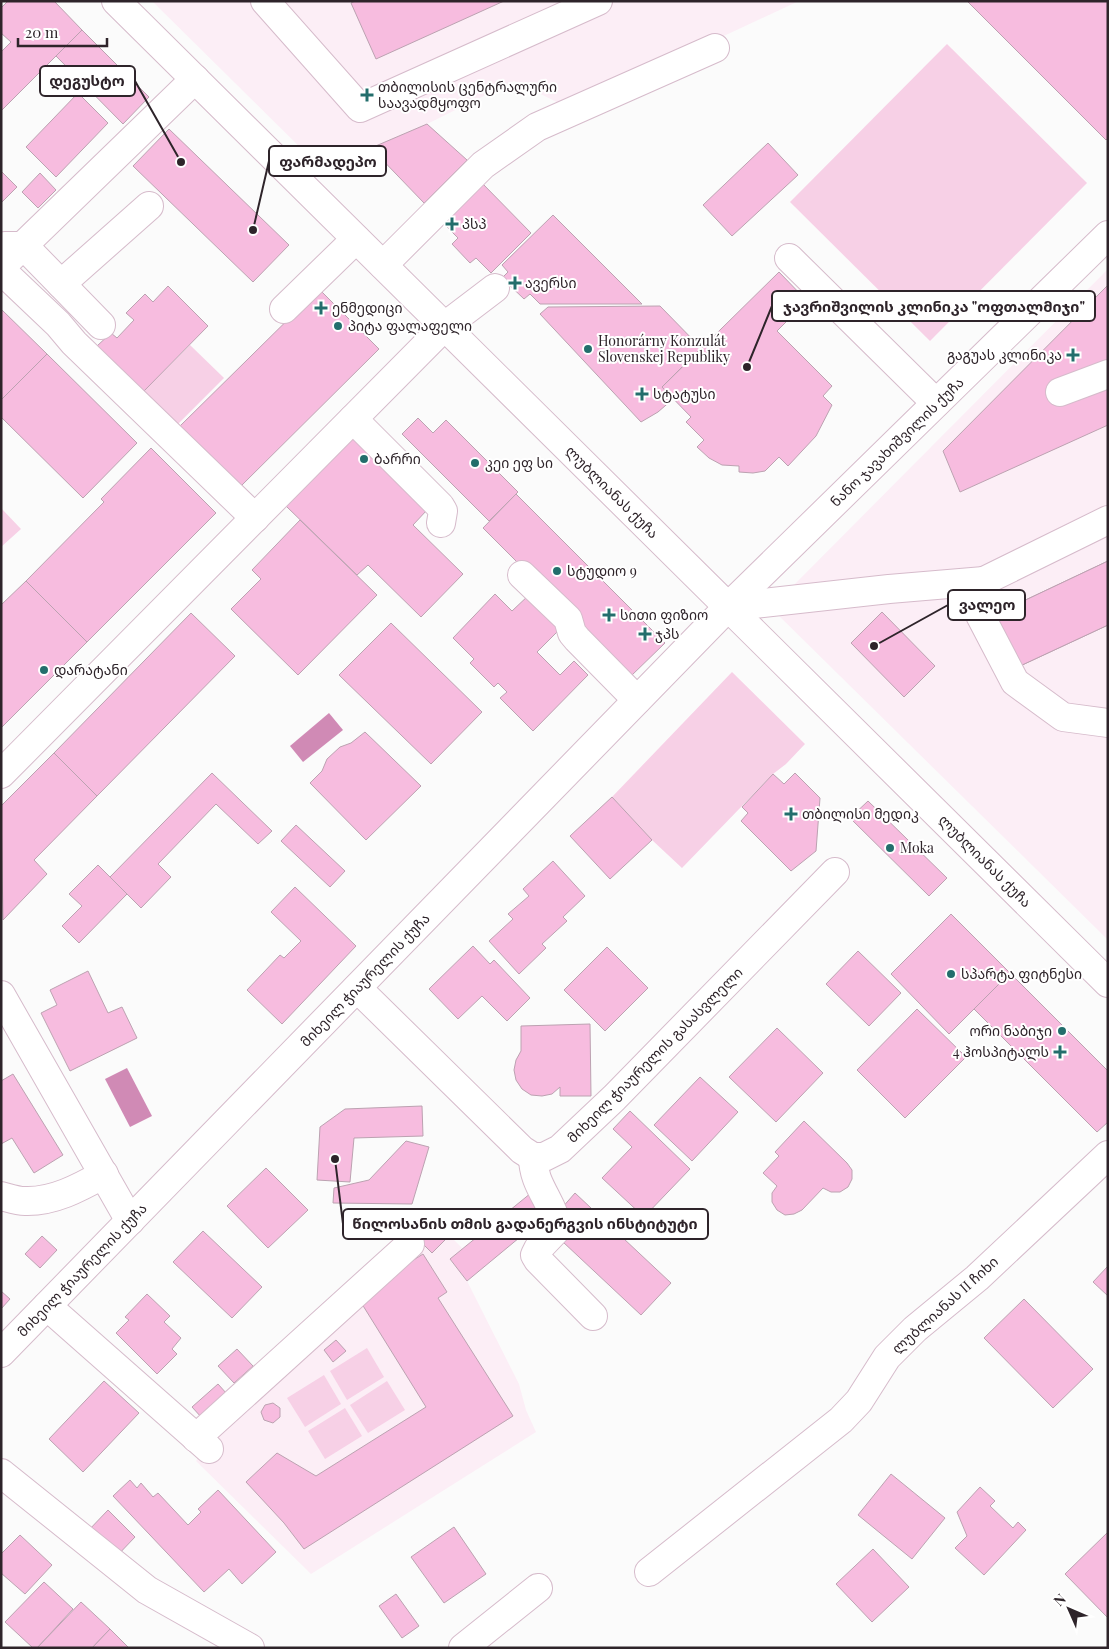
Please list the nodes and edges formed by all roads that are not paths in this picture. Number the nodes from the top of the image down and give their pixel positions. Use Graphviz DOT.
graph roads {
  1 [pos="116,1"];
  2 [pos="269,2"];
  3 [pos="591,3"];
  4 [pos="715,48"];
  5 [pos="195,79"];
  6 [pos="149,206"];
  7 [pos="1108,235"];
  8 [pos="356,239"];
  9 [pos="13,246"];
  10 [pos="789,258"];
  11 [pos="383,265"];
  12 [pos="1,268"];
  13 [pos="61,284"];
  14 [pos="495,288"];
  15 [pos="284,309"];
  16 [pos="101,325"];
  17 [pos="445,326"];
  18 [pos="1108,374"];
  19 [pos="1060,392"];
  20 [pos="936,403"];
  21 [pos="353,418"];
  22 [pos="255,518"];
  23 [pos="1108,520"];
  24 [pos="441,523"];
  25 [pos="522,575"];
  26 [pos="984,581"];
  27 [pos="728,607"];
  28 [pos="637,700"];
  29 [pos="1108,723"];
  30 [pos="1,774"];
  31 [pos="835,872"];
  32 [pos="1108,983"];
  33 [pos="357,988"];
  34 [pos="1,995"];
  35 [pos="1108,1155"];
  36 [pos="533,1157"];
  37 [pos="104,1174"];
  38 [pos="1,1196"];
  39 [pos="130,1221"];
  40 [pos="410,1244"];
  41 [pos="47,1306"];
  42 [pos="593,1316"];
  43 [pos="1,1353"];
  44 [pos="1,1472"];
  45 [pos="649,1572"];
  46 [pos="538,1588"];
  47 [pos="250,1648"];
  48 [pos="463,1648"];
  1 -- 5 [label="street, ლუბლიანას ქუჩა"];
  2 -- 3 [label="street"];
  4 -- 11 [label="street"];
  5 -- 8 [label="street, ლუბლიანას ქუჩა"];
  5 -- 9 [label="street"];
  6 -- 13 [label="street"];
  7 -- 20 [label="street, ნანო ჯავახიშვილის ქუჩა"];
  8 -- 11 [label="street, ლუბლიანას ქუჩა"];
  8 -- 15 [label="street"];
  9 -- 12 [label="street"];
  9 -- 13 [label="street"];
  10 -- 20 [label="street"];
  11 -- 17 [label="street, ლუბლიანას ქუჩა"];
  12 -- 22 [label="street"];
  13 -- 16 [label="street"];
  14 -- 17 [label="street"];
  17 -- 21 [label="street"];
  17 -- 27 [label="street, ლუბლიანას ქუჩა"];
  18 -- 19 [label="street"];
  20 -- 27 [label="street, ნანო ჯავახიშვილის ქუჩა"];
  21 -- 22 [label="street"];
  21 -- 24 [label="street"];
  22 -- 30 [label="street"];
  23 -- 26 [label="street"];
  25 -- 28 [label="street"];
  26 -- 27 [label="street"];
  26 -- 29 [label="street"];
  27 -- 28 [label="street, მიხეილ ჭიაურელის ქუჩა"];
  27 -- 32 [label="street, ლუბლიანას ქუჩა"];
  28 -- 33 [label="street, მიხეილ ჭიაურელის ქუჩა"];
  31 -- 36 [label="street, მიხეილ ჭიაურელის გასასვლელი"];
  33 -- 36 [label="street"];
  33 -- 39 [label="street, მიხეილ ჭიაურელის ქუჩა"];
  34 -- 37 [label="street"];
  35 -- 45 [label="street, ლუბლიანას II ჩიხი"];
  36 -- 42 [label="street"];
  37 -- 38 [label="street"];
  37 -- 39 [label="street"];
  39 -- 41 [label="street, მიხეილ ჭიაურელის ქუჩა"];
  40 -- 41 [label="street"];
  41 -- 43 [label="street, მიხეილ ჭიაურელის ქუჩა"];
  44 -- 47 [label="street"];
  46 -- 48 [label="street"];
}
